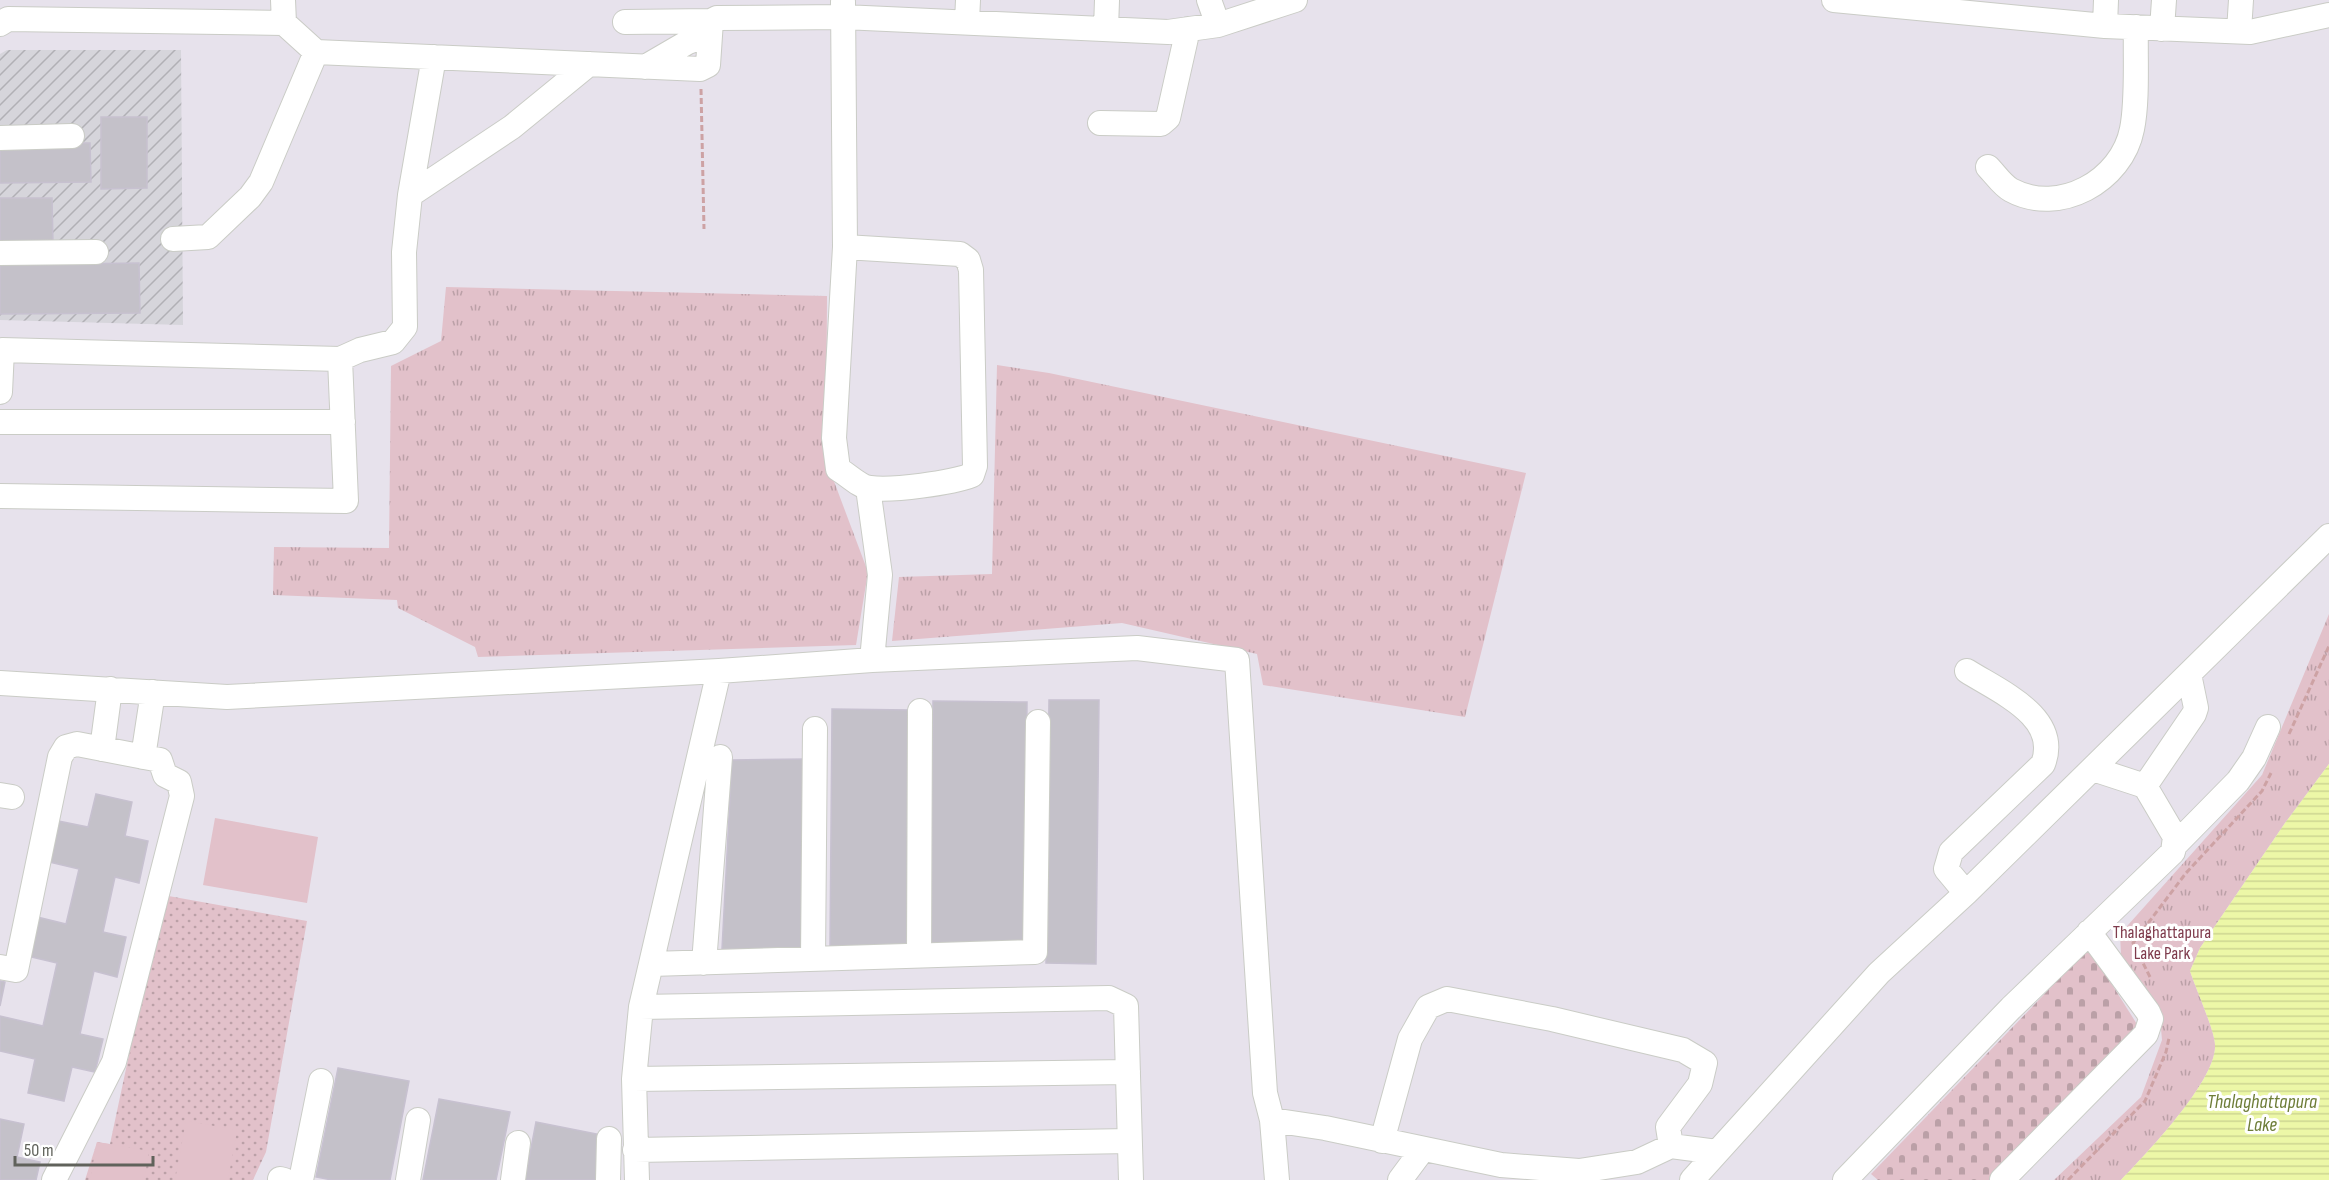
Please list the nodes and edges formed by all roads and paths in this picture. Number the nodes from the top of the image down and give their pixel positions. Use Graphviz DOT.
graph roads {
  1 [pos="1107,0"];
  2 [pos="1209,0"];
  3 [pos="1295,0"];
  4 [pos="1834,0"];
  5 [pos="2106,0"];
  6 [pos="2164,0"];
  7 [pos="2241,0"];
  8 [pos="1860,1"];
  9 [pos="843,8"];
  10 [pos="117,10"];
  11 [pos="2021,10"];
  12 [pos="284,11"];
  13 [pos="967,11"];
  14 [pos="2329,15"];
  15 [pos="713,18"];
  16 [pos="625,22"];
  17 [pos="0,24"];
  18 [pos="1218,25"];
  19 [pos="2105,26"];
  20 [pos="2136,27"];
  21 [pos="1106,29"];
  22 [pos="1188,29"];
  23 [pos="2162,29"];
  24 [pos="2239,31"];
  25 [pos="316,51"];
  26 [pos="434,57"];
  27 [pos="589,64"];
  28 [pos="645,67"];
  29 [pos="700,69"];
  30 [pos="1100,123"];
  31 [pos="72,136"];
  32 [pos="0,138"];
  33 [pos="1988,167"];
  34 [pos="410,195"];
  35 [pos="704,229"];
  36 [pos="173,239"];
  37 [pos="845,247"];
  38 [pos="96,252"];
  39 [pos="0,253"];
  40 [pos="1,350"];
  41 [pos="340,359"];
  42 [pos="0,392"];
  43 [pos="0,422"];
  44 [pos="343,422"];
  45 [pos="868,488"];
  46 [pos="0,495"];
  47 [pos="2329,536"];
  48 [pos="2329,646"];
  49 [pos="872,660"];
  50 [pos="719,671"];
  51 [pos="1967,671"];
  52 [pos="2189,674"];
  53 [pos="0,683"];
  54 [pos="110,689"];
  55 [pos="153,692"];
  56 [pos="920,711"];
  57 [pos="1038,722"];
  58 [pos="815,729"];
  59 [pos="2277,734"];
  60 [pos="102,749"];
  61 [pos="143,757"];
  62 [pos="720,757"];
  63 [pos="2093,769"];
  64 [pos="2272,771"];
  65 [pos="2145,786"];
  66 [pos="2175,845"];
  67 [pos="1966,893"];
  68 [pos="2089,932"];
  69 [pos="919,955"];
  70 [pos="813,958"];
  71 [pos="704,963"];
  72 [pos="651,964"];
  73 [pos="0,967"];
  74 [pos="2153,982"];
  75 [pos="641,1007"];
  76 [pos="2170,1032"];
  77 [pos="1128,1072"];
  78 [pos="634,1079"];
  79 [pos="321,1081"];
  80 [pos="418,1120"];
  81 [pos="1272,1120"];
  82 [pos="609,1139"];
  83 [pos="1129,1140"];
  84 [pos="1382,1140"];
  85 [pos="518,1143"];
  86 [pos="1671,1146"];
  87 [pos="1423,1149"];
  88 [pos="635,1150"];
  89 [pos="1716,1152"];
  90 [pos="1519,1173"];
  91 [pos="54,1180"];
  92 [pos="288,1180"];
  93 [pos="408,1180"];
  94 [pos="513,1180"];
  95 [pos="608,1180"];
  96 [pos="637,1180"];
  97 [pos="1131,1180"];
  98 [pos="1277,1180"];
  99 [pos="1400,1180"];
  100 [pos="1692,1180"];
  101 [pos="1845,1180"];
  102 [pos="2002,1180"];
  103 [pos="2068,1180"];
  1 -- 21 [label="street"];
  2 -- 18 [label="street"];
  3 -- 18 [label="street"];
  4 -- 8 [label="street"];
  5 -- 19 [label="street"];
  6 -- 23 [label="street"];
  7 -- 24 [label="street"];
  8 -- 11 [label="street"];
  9 -- 13 [label="street"];
  9 -- 15 [label="street"];
  9 -- 37 [label="street"];
  10 -- 12 [label="street"];
  10 -- 17 [label="street"];
  11 -- 19 [label="street"];
  12 -- 25 [label="street"];
  13 -- 21 [label="street"];
  14 -- 24 [label="street"];
  15 -- 16 [label="street"];
  15 -- 28 [label="street"];
  15 -- 29 [label="street"];
  18 -- 22 [label="street"];
  19 -- 20 [label="street"];
  20 -- 23 [label="street"];
  20 -- 33 [label="street"];
  21 -- 22 [label="street"];
  22 -- 30 [label="street"];
  23 -- 24 [label="street"];
  25 -- 26 [label="street"];
  25 -- 36 [label="street"];
  26 -- 27 [label="street"];
  26 -- 34 [label="street"];
  27 -- 28 [label="street"];
  27 -- 34 [label="street"];
  28 -- 29 [label="street"];
  29 -- 35 [label="path"];
  31 -- 32 [label="street"];
  34 -- 41 [label="street"];
  37 -- 45 [label="street"];
  37 -- 45 [label="street"];
  38 -- 39 [label="street"];
  40 -- 41 [label="street"];
  40 -- 42 [label="street"];
  41 -- 44 [label="street"];
  43 -- 44 [label="street"];
  44 -- 46 [label="street"];
  45 -- 49 [label="street"];
  47 -- 52 [label="street"];
  48 -- 59 [label="path"];
  49 -- 50 [label="street"];
  49 -- 81 [label="street"];
  50 -- 55 [label="street"];
  50 -- 72 [label="street"];
  51 -- 67 [label="street"];
  52 -- 63 [label="street"];
  52 -- 65 [label="street"];
  53 -- 54 [label="street"];
  54 -- 55 [label="street"];
  54 -- 60 [label="street"];
  55 -- 61 [label="street"];
  56 -- 69 [label="street"];
  57 -- 69 [label="street"];
  58 -- 70 [label="street"];
  59 -- 66 [label="street"];
  60 -- 61 [label="street"];
  60 -- 73 [label="street"];
  61 -- 91 [label="street"];
  62 -- 71 [label="street"];
  63 -- 65 [label="street"];
  63 -- 67 [label="street"];
  64 -- 74 [label="path"];
  65 -- 66 [label="street"];
  66 -- 68 [label="street"];
  67 -- 89 [label="street"];
  68 -- 101 [label="street"];
  68 -- 102 [label="street"];
  69 -- 70 [label="street"];
  70 -- 71 [label="street"];
  71 -- 72 [label="street"];
  72 -- 75 [label="street"];
  75 -- 77 [label="street"];
  75 -- 78 [label="street"];
  76 -- 103 [label="path"];
  77 -- 78 [label="street"];
  77 -- 83 [label="street"];
  78 -- 88 [label="street"];
  79 -- 92 [label="street"];
  80 -- 93 [label="street"];
  81 -- 84 [label="street"];
  81 -- 98 [label="street"];
  82 -- 95 [label="street"];
  83 -- 88 [label="street"];
  83 -- 97 [label="street"];
  84 -- 86 [label="street"];
  84 -- 87 [label="street"];
  85 -- 94 [label="street"];
  86 -- 89 [label="street"];
  86 -- 90 [label="street"];
  87 -- 90 [label="street"];
  87 -- 99 [label="street"];
  88 -- 96 [label="street"];
  89 -- 100 [label="street"];
}
